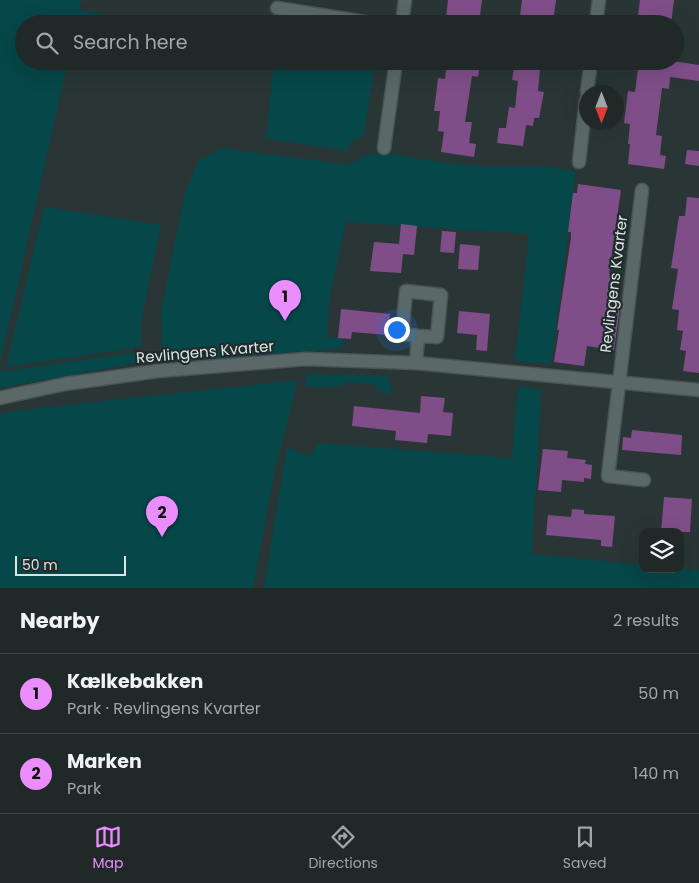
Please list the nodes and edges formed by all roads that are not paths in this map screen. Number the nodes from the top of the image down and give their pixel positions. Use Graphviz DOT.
graph roads {
  1 [pos="405,0"];
  2 [pos="599,0"];
  3 [pos="277,8"];
  4 [pos="321,15"];
  5 [pos="403,15"];
  6 [pos="597,15"];
  7 [pos="395,70"];
  8 [pos="590,70"];
  9 [pos="589,85"];
  10 [pos="583,130"];
  11 [pos="384,148"];
  12 [pos="579,162"];
  13 [pos="642,190"];
  14 [pos="418,336"];
  15 [pos="416,364"];
  16 [pos="618,383"];
  17 [pos="699,390"];
  18 [pos="0,398"];
  19 [pos="644,480"];
  1 -- 5 [label="street"];
  2 -- 6 [label="street"];
  3 -- 4 [label="street"];
  7 -- 11 [label="street"];
  8 -- 9 [label="street"];
  10 -- 12 [label="street"];
  13 -- 16 [label="street, Revlingens Kvarter"];
  14 -- 15 [label="street"];
  15 -- 16 [label="street, Revlingens Kvarter"];
  15 -- 18 [label="street, Revlingens Kvarter"];
  16 -- 17 [label="street, Revlingens Kvarter"];
  16 -- 19 [label="street, Revlingens Kvarter"];
}
